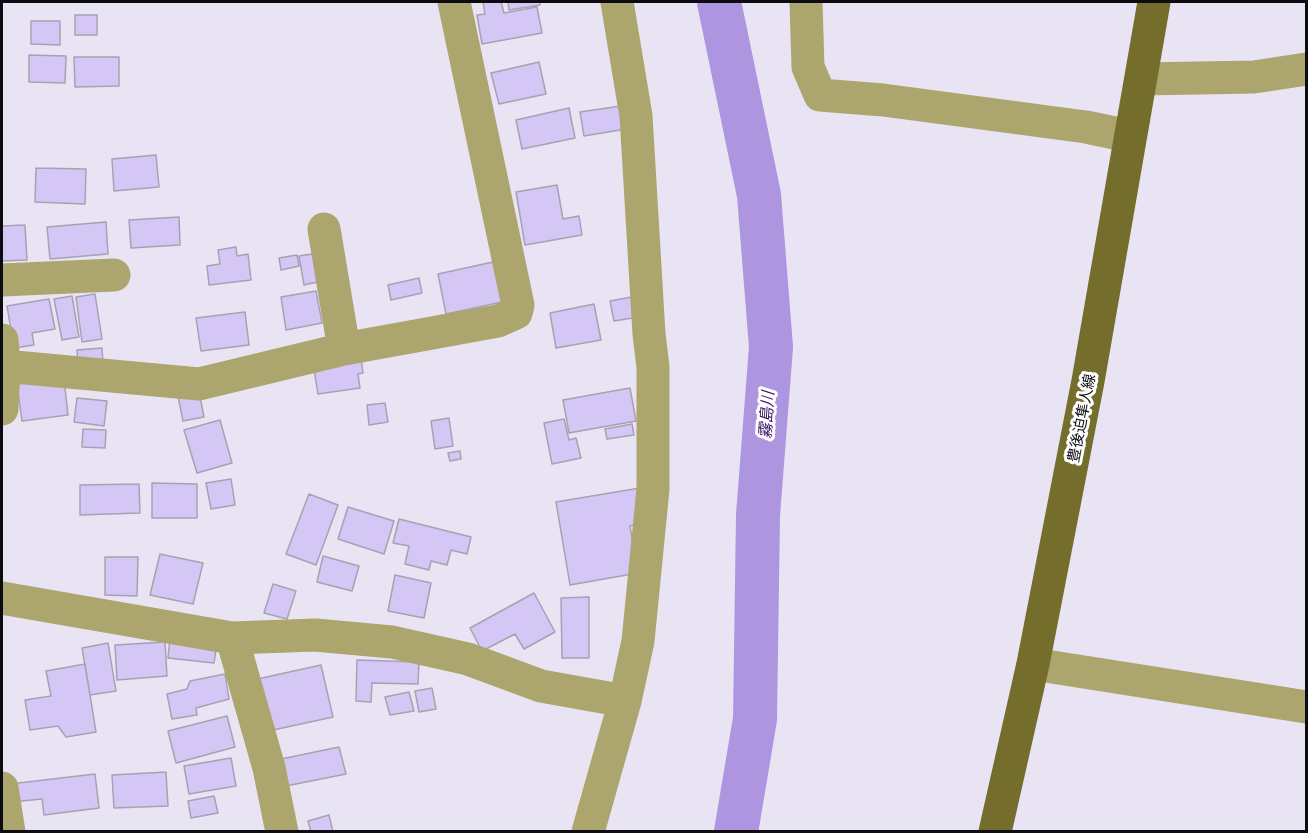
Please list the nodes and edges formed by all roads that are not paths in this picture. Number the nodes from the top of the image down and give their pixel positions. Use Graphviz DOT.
graph roads {
  1 [pos="454,2"];
  2 [pos="617,2"];
  3 [pos="806,2"];
  4 [pos="1154,2"];
  5 [pos="1306,69"];
  6 [pos="1142,79"];
  7 [pos="1129,135"];
  8 [pos="324,229"];
  9 [pos="114,275"];
  10 [pos="2,280"];
  11 [pos="344,349"];
  12 [pos="3,353"];
  13 [pos="2,409"];
  14 [pos="2,598"];
  15 [pos="232,638"];
  16 [pos="1033,664"];
  17 [pos="625,701"];
  18 [pos="1306,707"];
  19 [pos="2,788"];
  20 [pos="9,831"];
  21 [pos="282,831"];
  22 [pos="588,831"];
  23 [pos="995,831"];
  1 -- 11 [label="street"];
  2 -- 17 [label="street"];
  3 -- 7 [label="street"];
  4 -- 6 [label="main road, 豊後迫隼人線"];
  5 -- 6 [label="street"];
  6 -- 7 [label="main road, 豊後迫隼人線"];
  7 -- 16 [label="main road, 豊後迫隼人線"];
  8 -- 11 [label="street"];
  9 -- 10 [label="street"];
  11 -- 12 [label="street"];
  12 -- 13 [label="street"];
  14 -- 15 [label="street"];
  15 -- 17 [label="street"];
  15 -- 21 [label="street"];
  16 -- 18 [label="street"];
  16 -- 23 [label="main road, 豊後迫隼人線"];
  17 -- 22 [label="street"];
  19 -- 20 [label="street"];
}
